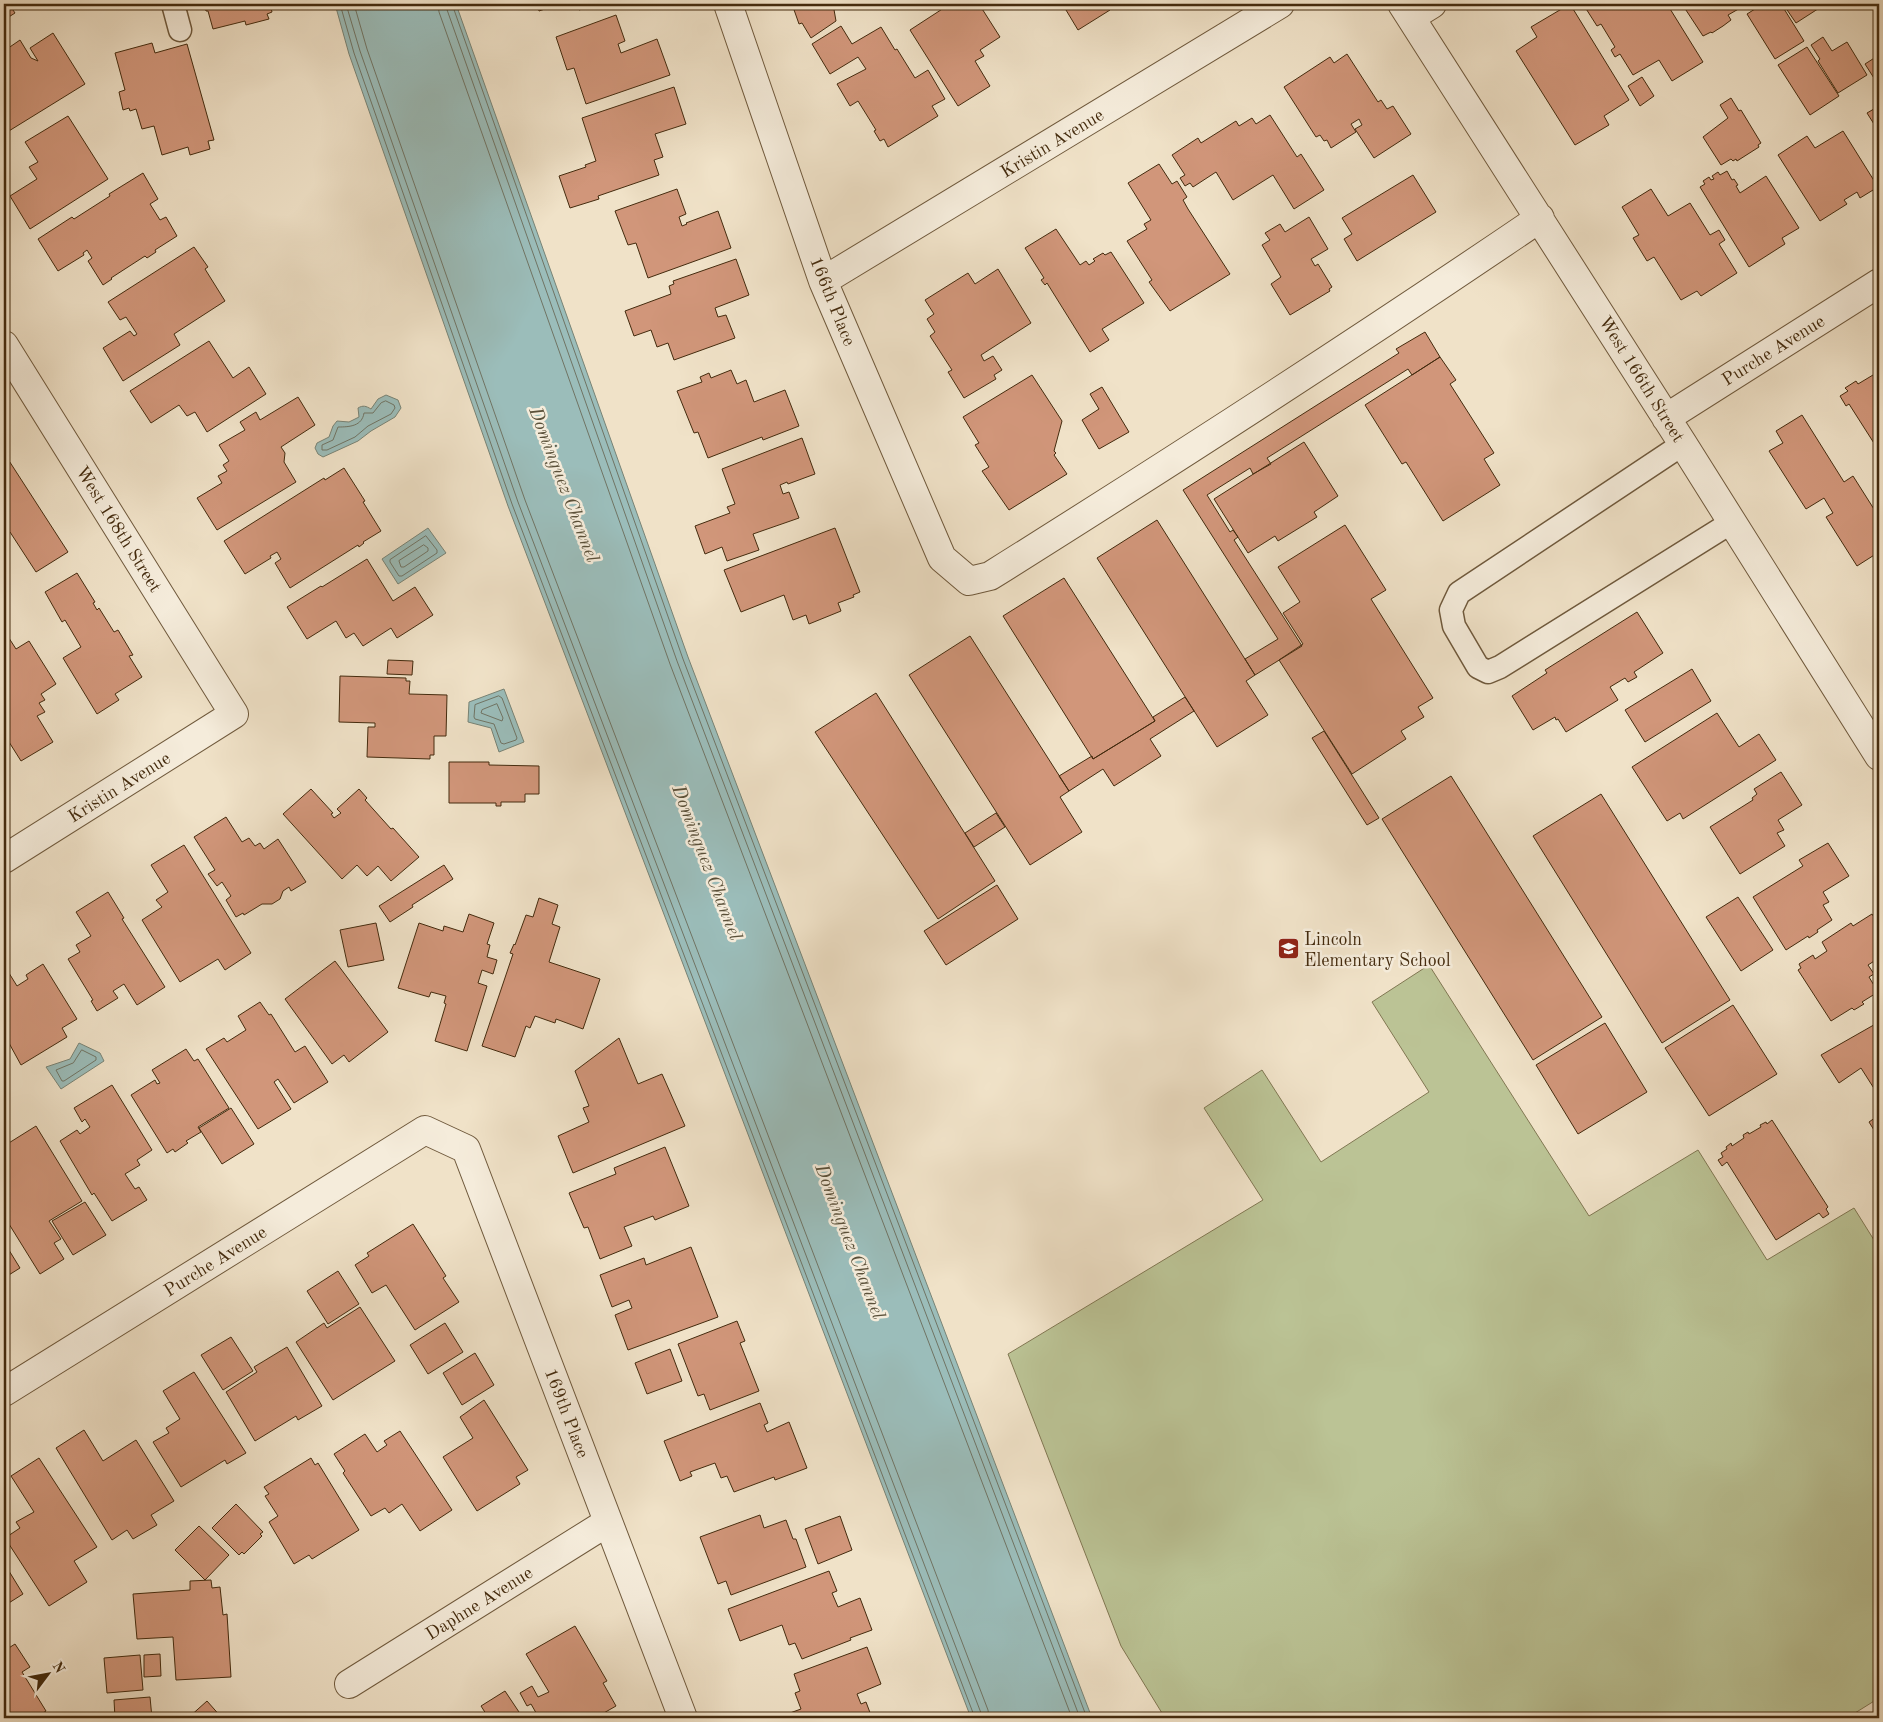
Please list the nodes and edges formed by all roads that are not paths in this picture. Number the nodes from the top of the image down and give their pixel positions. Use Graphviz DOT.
graph roads {
  1 [pos="173,4"];
  2 [pos="728,4"];
  3 [pos="1280,4"];
  4 [pos="1415,8"];
  5 [pos="180,30"];
  6 [pos="1540,218"];
  7 [pos="823,281"];
  8 [pos="1879,282"];
  9 [pos="4,345"];
  10 [pos="1666,418"];
  11 [pos="1683,444"];
  12 [pos="1732,522"];
  13 [pos="234,714"];
  14 [pos="1879,756"];
  15 [pos="4,859"];
  16 [pos="426,1130"];
  17 [pos="4,1392"];
  18 [pos="608,1522"];
  19 [pos="349,1684"];
  20 [pos="683,1718"];
  1 -- 5 [label="lane"];
  2 -- 7 [label="street, 166th Place"];
  3 -- 7 [label="street, Kristin Avenue"];
  4 -- 6 [label="street, West 166th Street"];
  6 -- 7 [label="street, 166th Place"];
  6 -- 10 [label="street, West 166th Street"];
  8 -- 10 [label="street, Purche Avenue"];
  9 -- 13 [label="street, West 168th Street"];
  10 -- 11 [label="street, West 166th Street"];
  11 -- 12 [label="street, West 166th Street"];
  11 -- 12 [label="lane"];
  12 -- 14 [label="street, West 166th Street"];
  13 -- 15 [label="street, Kristin Avenue"];
  16 -- 17 [label="street, Purche Avenue"];
  16 -- 18 [label="street, 169th Place"];
  18 -- 19 [label="street, Daphne Avenue"];
  18 -- 20 [label="street, 169th Place"];
}
